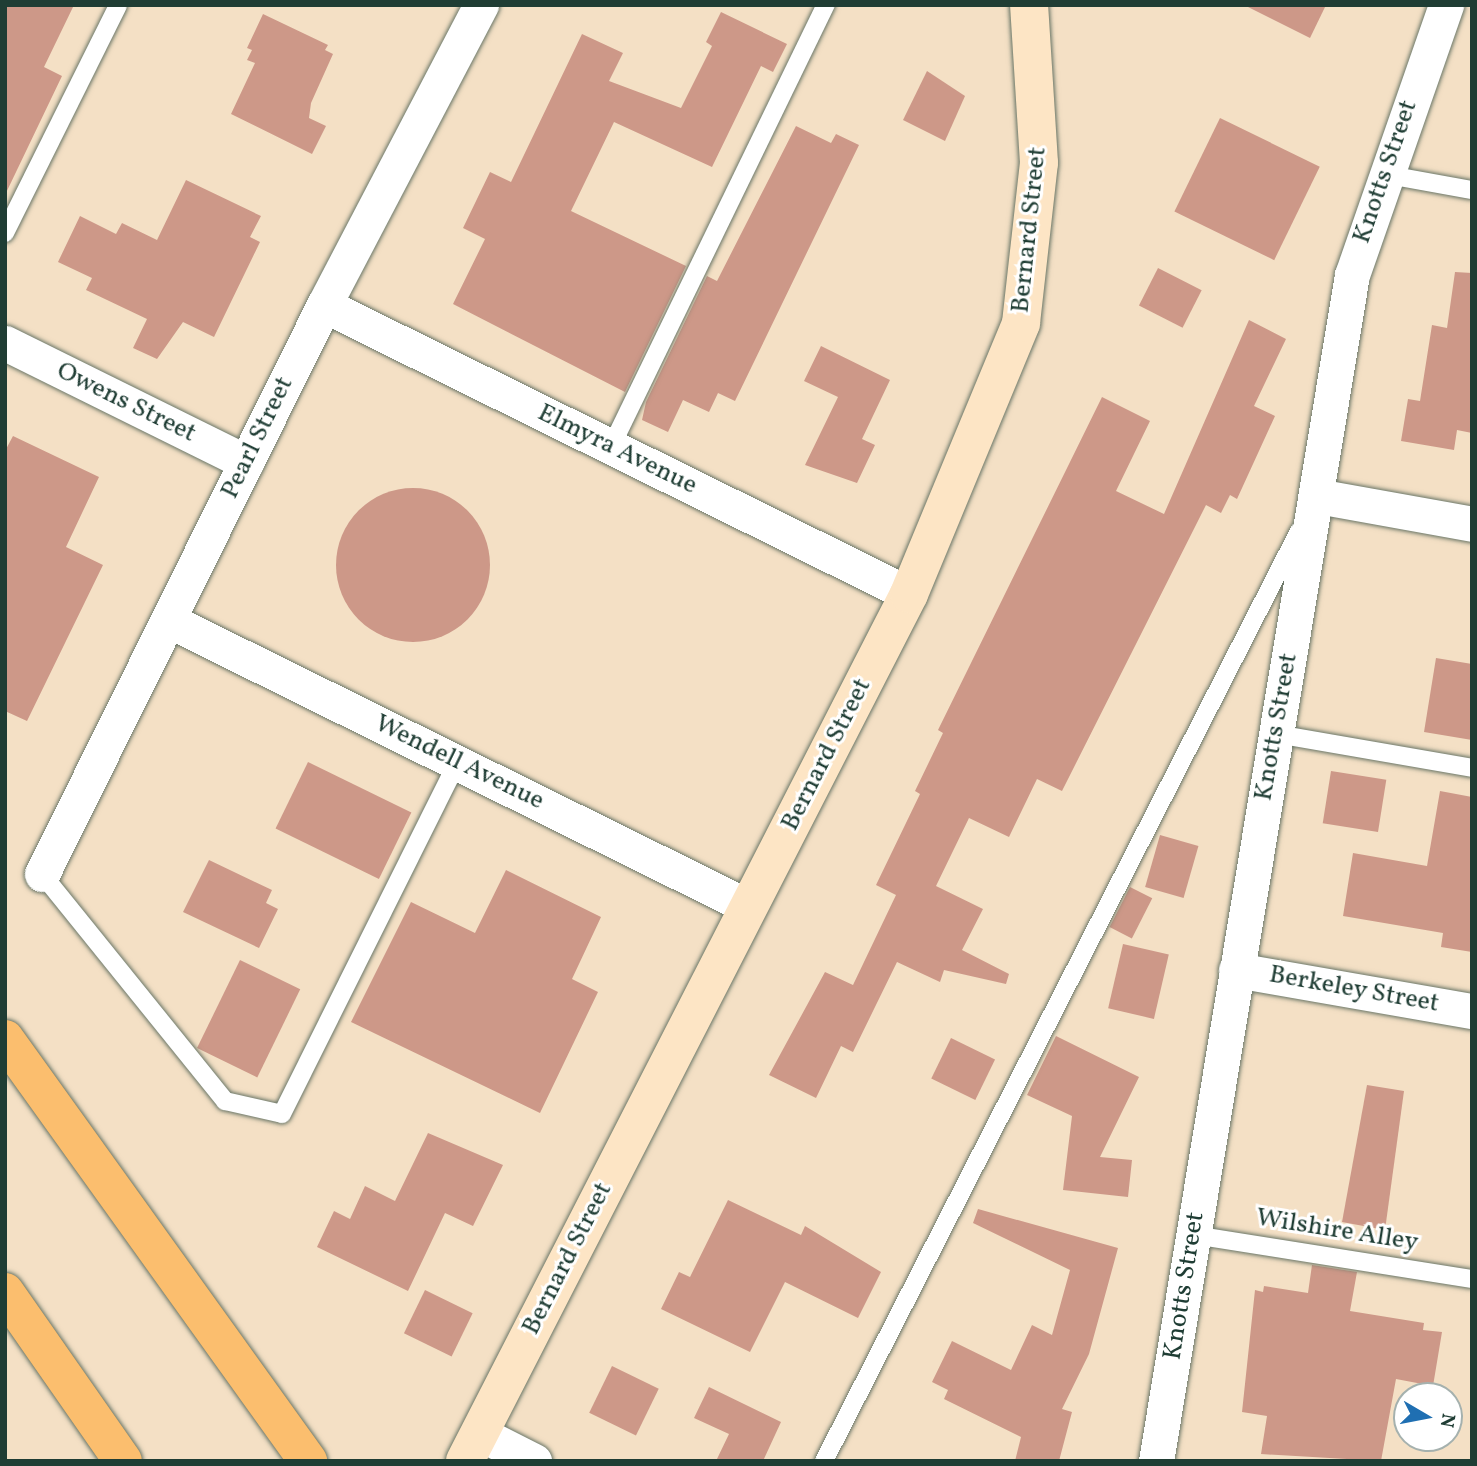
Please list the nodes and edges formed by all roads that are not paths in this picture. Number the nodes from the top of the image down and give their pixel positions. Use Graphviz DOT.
graph roads {
  1 [pos="118,5"];
  2 [pos="481,5"];
  3 [pos="826,5"];
  4 [pos="1029,5"];
  5 [pos="1446,5"];
  6 [pos="1383,174"];
  7 [pos="1472,190"];
  8 [pos="5,233"];
  9 [pos="324,305"];
  10 [pos="5,343"];
  11 [pos="611,447"];
  12 [pos="246,462"];
  13 [pos="1317,496"];
  14 [pos="1472,524"];
  15 [pos="909,594"];
  16 [pos="168,620"];
  17 [pos="1276,734"];
  18 [pos="457,763"];
  19 [pos="1472,768"];
  20 [pos="42,874"];
  21 [pos="749,907"];
  22 [pos="1236,970"];
  23 [pos="1472,1011"];
  24 [pos="5,1039"];
  25 [pos="1194,1235"];
  26 [pos="1472,1279"];
  27 [pos="5,1292"];
  28 [pos="472,1447"];
  29 [pos="124,1461"];
  30 [pos="308,1461"];
  31 [pos="534,1461"];
  32 [pos="824,1461"];
  33 [pos="1156,1461"];
  1 -- 8 [label="lane"];
  2 -- 9 [label="street, Pearl Street"];
  3 -- 11 [label="lane"];
  4 -- 15 [label="street, Bernard Street"];
  5 -- 6 [label="street, Knotts Street"];
  6 -- 7 [label="lane"];
  6 -- 13 [label="street, Knotts Street"];
  9 -- 11 [label="street, Elmyra Avenue"];
  9 -- 12 [label="street, Pearl Street"];
  10 -- 12 [label="street, Owens Street"];
  11 -- 15 [label="street, Elmyra Avenue"];
  12 -- 16 [label="street, Pearl Street"];
  13 -- 14 [label="street"];
  13 -- 17 [label="street, Knotts Street"];
  13 -- 32 [label="lane"];
  15 -- 21 [label="street, Bernard Street"];
  16 -- 18 [label="street, Wendell Avenue"];
  16 -- 20 [label="street, Pearl Street"];
  17 -- 19 [label="lane"];
  17 -- 22 [label="street, Knotts Street"];
  18 -- 20 [label="lane"];
  18 -- 21 [label="street, Wendell Avenue"];
  21 -- 28 [label="street, Bernard Street"];
  22 -- 23 [label="street, Berkeley Street"];
  22 -- 25 [label="street, Knotts Street"];
  24 -- 30 [label="highway"];
  25 -- 26 [label="lane, Wilshire Alley"];
  25 -- 33 [label="street, Knotts Street"];
  27 -- 29 [label="highway"];
  28 -- 31 [label="street"];
}
